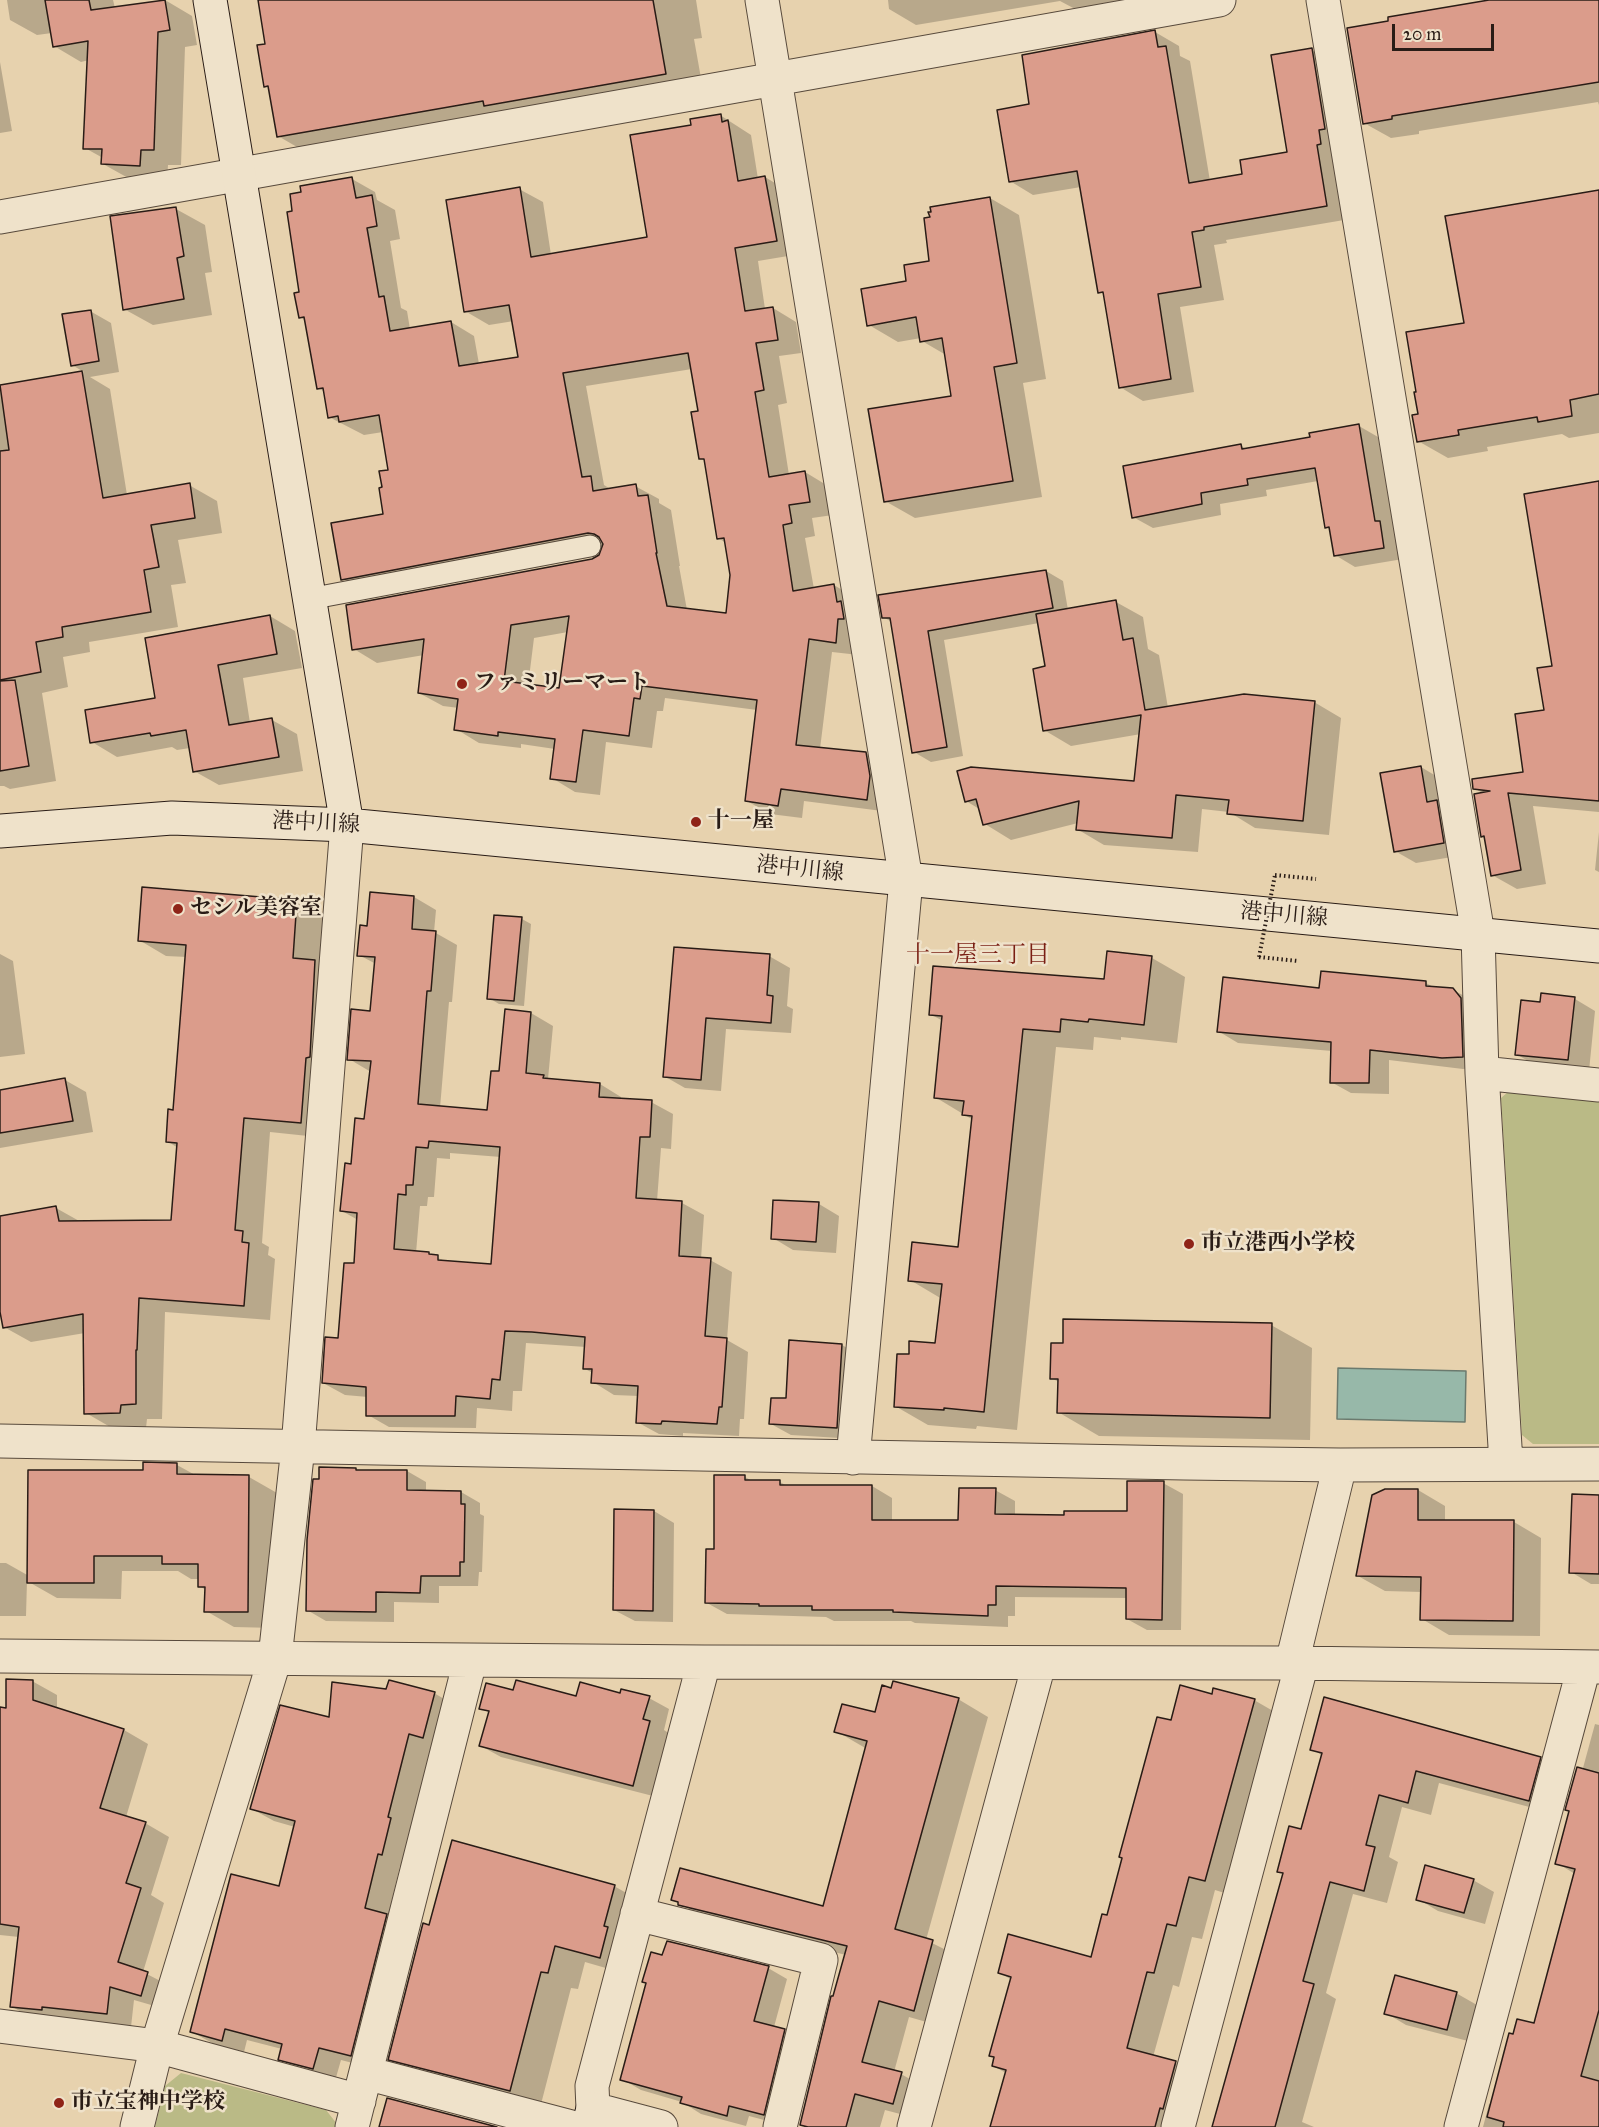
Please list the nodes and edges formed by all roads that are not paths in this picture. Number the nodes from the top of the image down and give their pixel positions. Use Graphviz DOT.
graph roads {
  1 [pos="210,0"];
  2 [pos="762,0"];
  3 [pos="1219,0"];
  4 [pos="1323,0"];
  5 [pos="775,79"];
  6 [pos="239,175"];
  7 [pos="0,217"];
  8 [pos="590,546"];
  9 [pos="309,599"];
  10 [pos="347,825"];
  11 [pos="0,831"];
  12 [pos="906,880"];
  13 [pos="1478,934"];
  14 [pos="1599,946"];
  15 [pos="1482,1073"];
  16 [pos="1599,1085"];
  17 [pos="0,1441"];
  18 [pos="298,1446"];
  19 [pos="853,1458"];
  20 [pos="1506,1463"];
  21 [pos="1599,1464"];
  22 [pos="1340,1465"];
  23 [pos="0,1656"];
  24 [pos="275,1658"];
  25 [pos="470,1661"];
  26 [pos="704,1662"];
  27 [pos="1297,1663"];
  28 [pos="1039,1664"];
  29 [pos="1592,1667"];
  30 [pos="637,1914"];
  31 [pos="0,2026"];
  32 [pos="157,2046"];
  33 [pos="359,2100"];
  34 [pos="584,2121"];
  35 [pos="137,2127"];
  36 [pos="661,2127"];
  37 [pos="780,2127"];
  38 [pos="914,2127"];
  39 [pos="1178,2127"];
  40 [pos="1461,2127"];
  1 -- 6 [label="street"];
  2 -- 5 [label="street"];
  3 -- 5 [label="street"];
  4 -- 13 [label="street"];
  5 -- 6 [label="street"];
  5 -- 12 [label="street"];
  6 -- 7 [label="street"];
  6 -- 9 [label="street"];
  8 -- 9 [label="lane"];
  9 -- 10 [label="street"];
  10 -- 11 [label="street, 港中川線"];
  10 -- 12 [label="street, 港中川線"];
  10 -- 18 [label="street"];
  12 -- 13 [label="street, 港中川線"];
  12 -- 19 [label="street"];
  13 -- 14 [label="street, 港中川線"];
  13 -- 15 [label="street"];
  15 -- 16 [label="street"];
  15 -- 20 [label="street"];
  17 -- 18 [label="street"];
  18 -- 19 [label="street"];
  18 -- 24 [label="street"];
  19 -- 22 [label="street"];
  20 -- 21 [label="street"];
  20 -- 22 [label="street"];
  22 -- 27 [label="street"];
  23 -- 24 [label="street"];
  24 -- 25 [label="street"];
  24 -- 32 [label="street"];
  25 -- 26 [label="street"];
  25 -- 33 [label="street"];
  26 -- 28 [label="street"];
  26 -- 30 [label="street"];
  27 -- 28 [label="street"];
  27 -- 29 [label="street"];
  27 -- 39 [label="street"];
  28 -- 38 [label="street"];
  29 -- 40 [label="street"];
  30 -- 34 [label="street"];
  30 -- 37 [label="street"];
  31 -- 32 [label="street"];
  32 -- 33 [label="street"];
  32 -- 35 [label="street"];
  33 -- 34 [label="street"];
  34 -- 36 [label="street"];
}
